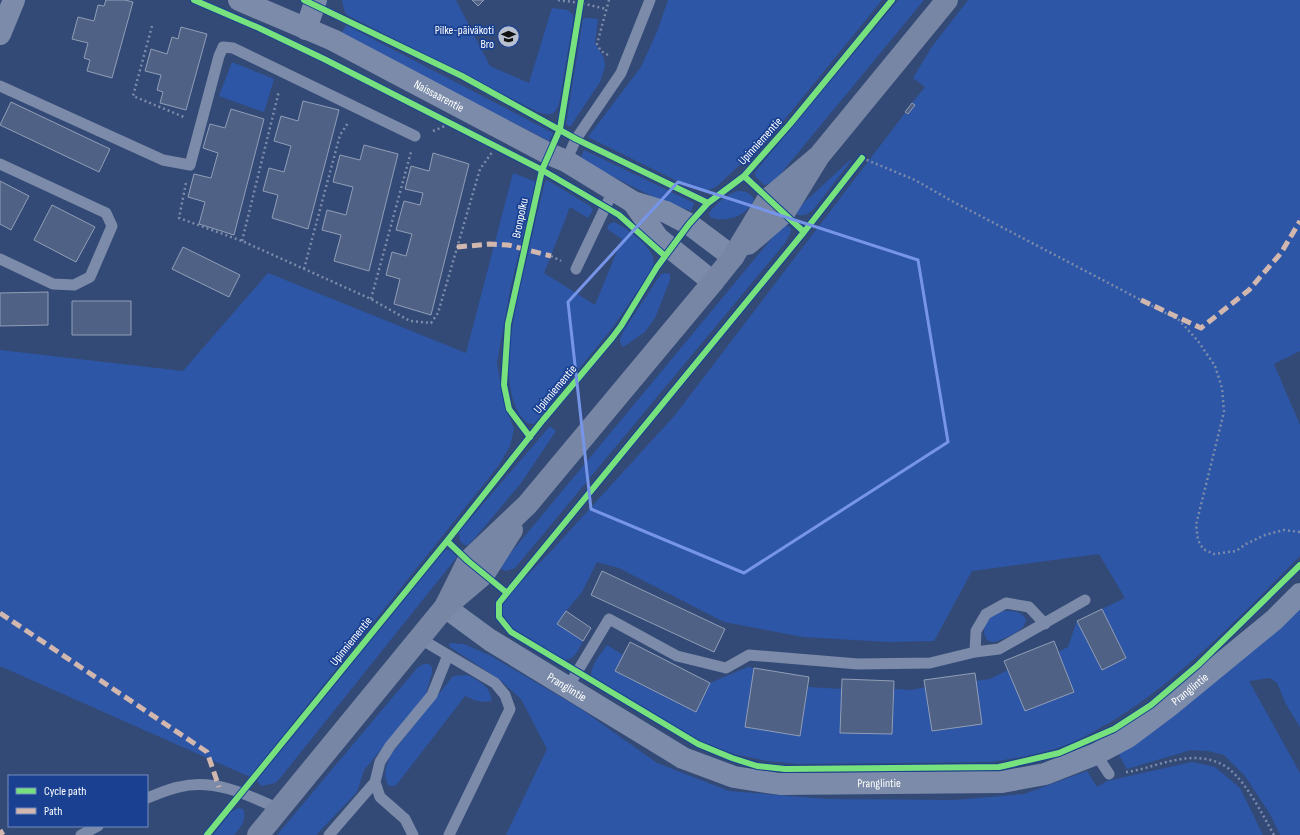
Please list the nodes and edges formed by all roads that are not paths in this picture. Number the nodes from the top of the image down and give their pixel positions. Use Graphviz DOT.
graph roads {
  1 [pos="14,0"];
  2 [pos="239,0"];
  3 [pos="316,0"];
  4 [pos="650,0"];
  5 [pos="947,0"];
  6 [pos="1,27"];
  7 [pos="306,29"];
  8 [pos="0,86"];
  9 [pos="415,136"];
  10 [pos="566,161"];
  11 [pos="0,164"];
  12 [pos="614,189"];
  13 [pos="633,202"];
  14 [pos="733,257"];
  15 [pos="0,259"];
  16 [pos="576,269"];
  17 [pos="713,282"];
  18 [pos="1300,594"];
  19 [pos="1085,600"];
  20 [pos="445,607"];
  21 [pos="1045,624"];
  22 [pos="419,638"];
  23 [pos="974,652"];
  24 [pos="448,655"];
  25 [pos="568,688"];
  26 [pos="1096,754"];
  27 [pos="1109,774"];
  28 [pos="375,782"];
  29 [pos="148,798"];
  30 [pos="279,809"];
  31 [pos="96,827"];
  32 [pos="81,835"];
  33 [pos="258,835"];
  34 [pos="329,835"];
  35 [pos="413,835"];
  36 [pos="449,835"];
  1 -- 6 [label="street"];
  2 -- 7 [label="street, Naissaarentie"];
  3 -- 7 [label="street"];
  4 -- 10 [label="lane"];
  5 -- 14 [label="main road"];
  7 -- 10 [label="street, Naissaarentie"];
  8 -- 9 [label="lane"];
  10 -- 12 [label="street, Naissaarentie"];
  11 -- 15 [label="lane"];
  12 -- 13 [label="street, Naissaarentie"];
  12 -- 16 [label="lane"];
  13 -- 14 [label="street, Naissaarentie"];
  13 -- 17 [label="street, Naissaarentie"];
  14 -- 17 [label="main road"];
  17 -- 20 [label="main road"];
  18 -- 26 [label="street, Pranglintie"];
  19 -- 21 [label="lane"];
  20 -- 22 [label="main road"];
  20 -- 25 [label="street, Pranglintie"];
  21 -- 23 [label="lane"];
  21 -- 23 [label="lane"];
  22 -- 24 [label="lane"];
  22 -- 30 [label="main road"];
  23 -- 25 [label="lane"];
  24 -- 28 [label="lane"];
  24 -- 36 [label="lane"];
  25 -- 26 [label="street, Pranglintie"];
  26 -- 27 [label="lane"];
  28 -- 34 [label="lane"];
  28 -- 35 [label="lane"];
  29 -- 30 [label="lane"];
  30 -- 33 [label="main road"];
  31 -- 32 [label="lane"];
}
